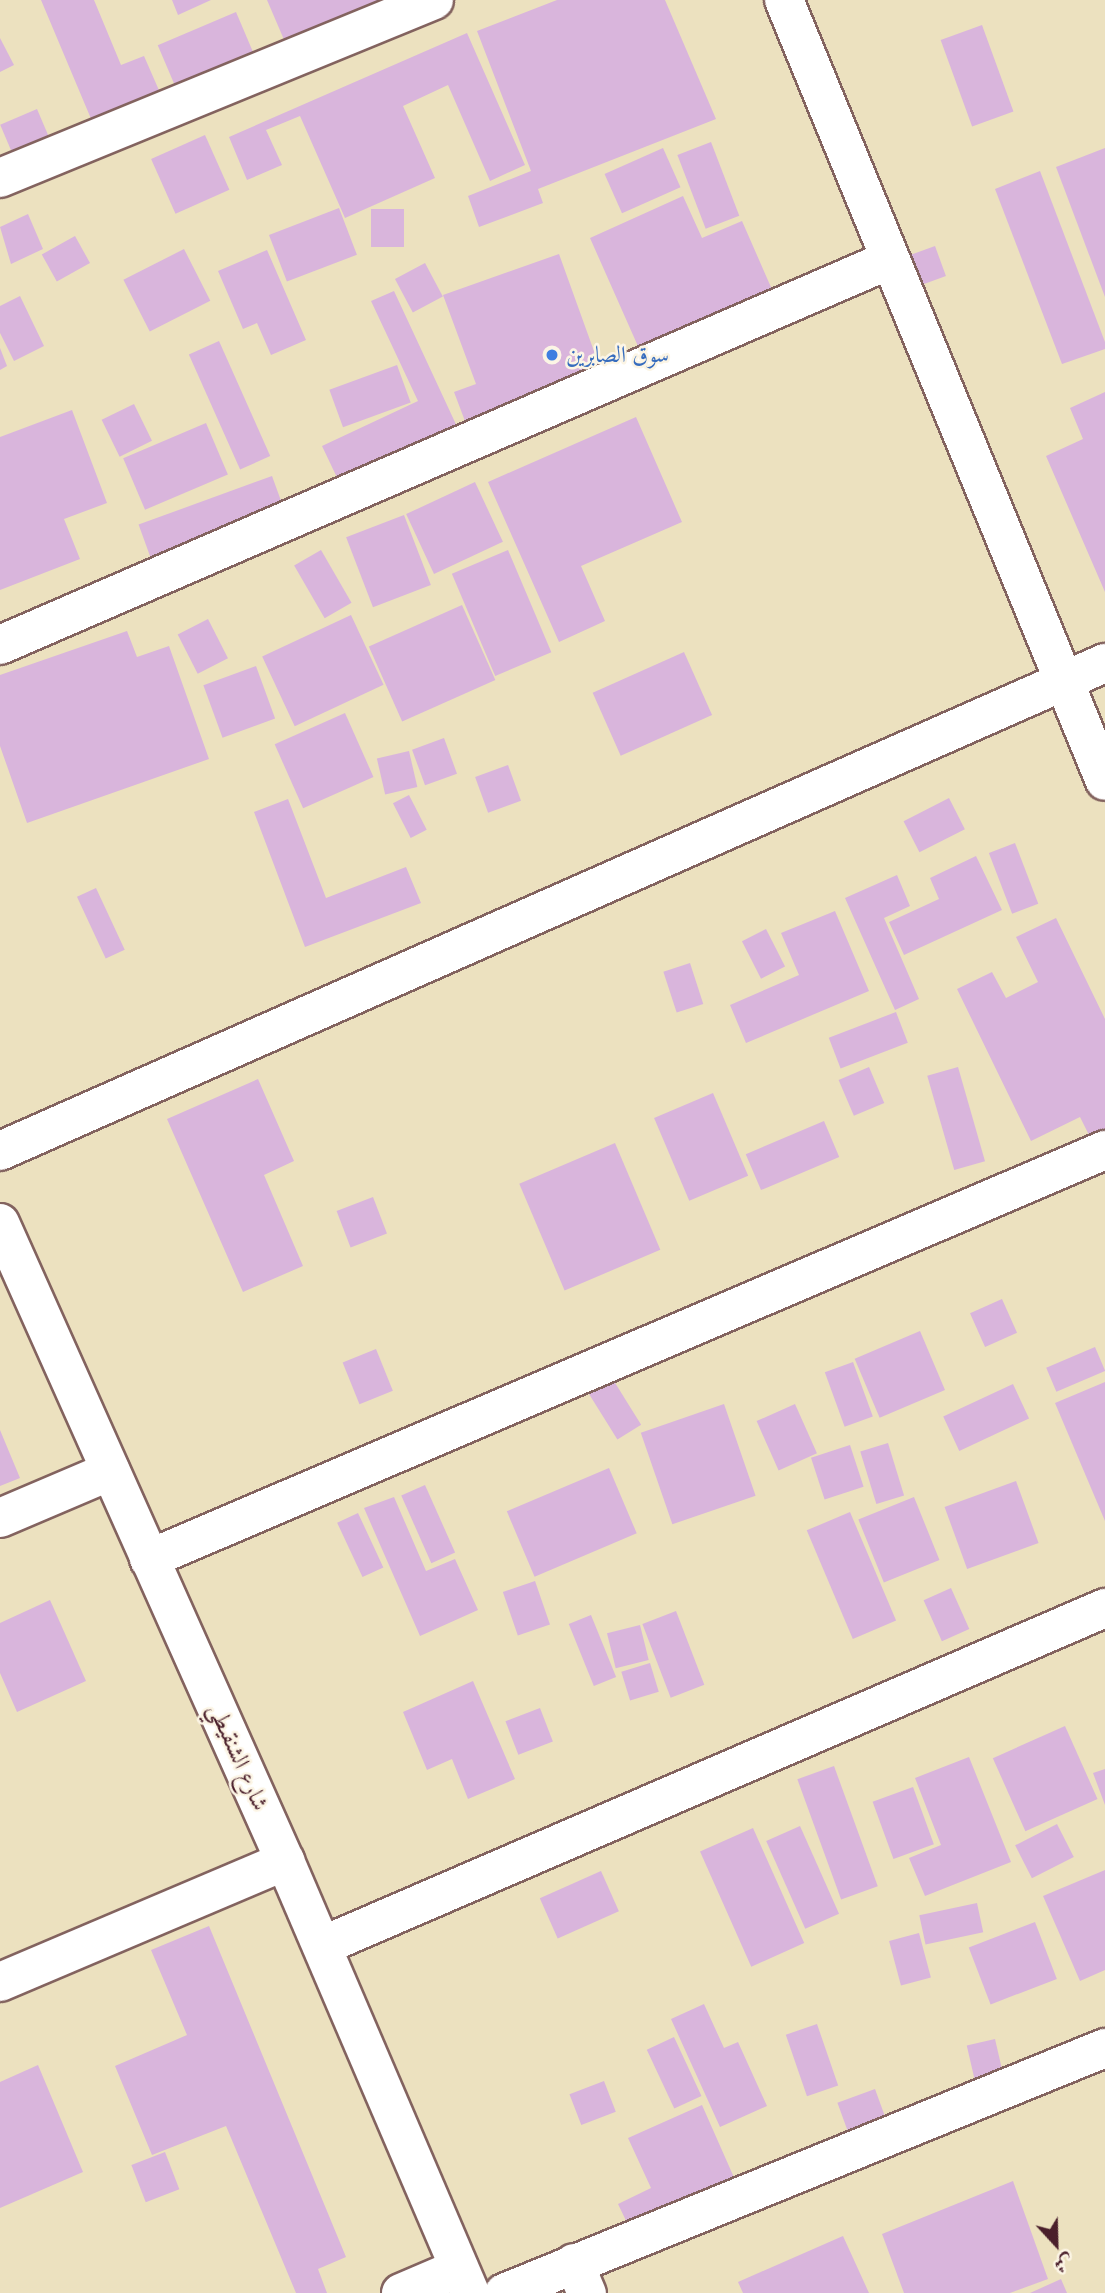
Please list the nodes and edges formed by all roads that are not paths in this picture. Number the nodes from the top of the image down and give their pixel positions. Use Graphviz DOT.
graph roads {
  1 [pos="434,0"];
  2 [pos="784,0"];
  3 [pos="0,178"];
  4 [pos="888,260"];
  5 [pos="0,645"];
  6 [pos="1105,663"];
  7 [pos="1062,682"];
  8 [pos="1105,781"];
  9 [pos="1105,1150"];
  10 [pos="0,1151"];
  11 [pos="0,1223"];
  12 [pos="110,1471"];
  13 [pos="0,1518"];
  14 [pos="149,1559"];
  15 [pos="1105,1608"];
  16 [pos="285,1861"];
  17 [pos="322,1947"];
  18 [pos="0,1982"];
  19 [pos="1105,2048"];
  20 [pos="580,2278"];
  21 [pos="464,2280"];
  22 [pos="401,2293"];
  23 [pos="505,2293"];
  1 -- 3 [label="street"];
  2 -- 4 [label="street"];
  4 -- 5 [label="street"];
  4 -- 7 [label="street"];
  6 -- 7 [label="street"];
  7 -- 8 [label="street"];
  7 -- 10 [label="street"];
  9 -- 14 [label="street"];
  11 -- 12 [label="street, شارع الشنقيطي"];
  12 -- 13 [label="street"];
  12 -- 14 [label="street, شارع الشنقيطي"];
  14 -- 16 [label="street, شارع الشنقيطي"];
  15 -- 17 [label="street"];
  16 -- 17 [label="street, شارع الشنقيطي"];
  16 -- 18 [label="street"];
  17 -- 21 [label="street, شارع الشنقيطي"];
  19 -- 20 [label="street"];
  20 -- 23 [label="street"];
  21 -- 22 [label="street"];
}
